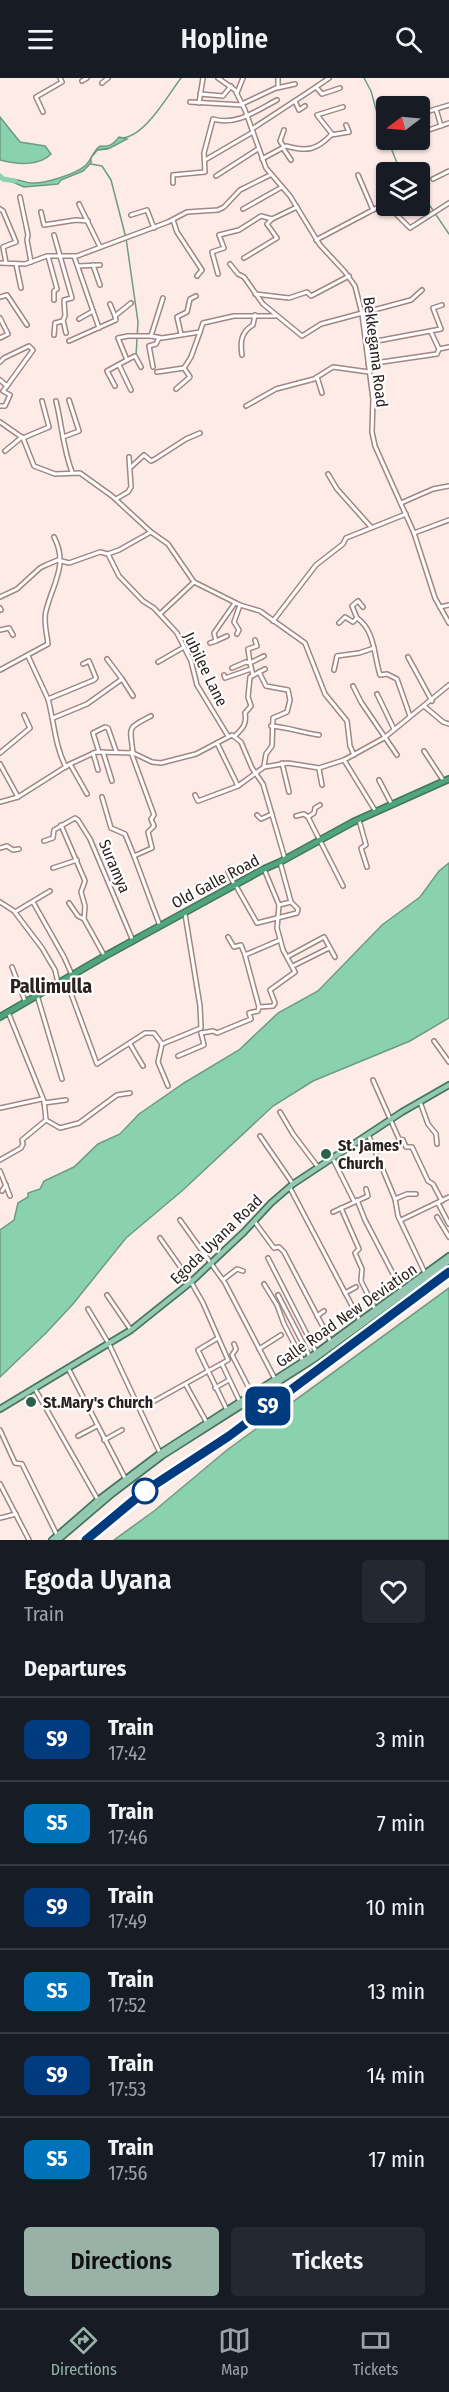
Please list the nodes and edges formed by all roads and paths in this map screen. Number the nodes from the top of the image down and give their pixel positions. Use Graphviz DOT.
graph roads {
  1 [pos="60,78"];
  2 [pos="87,78"];
  3 [pos="108,78"];
  4 [pos="203,78"];
  5 [pos="218,78"];
  6 [pos="243,78"];
  7 [pos="278,78"];
  8 [pos="329,78"];
  9 [pos="82,81"];
  10 [pos="102,83"];
  11 [pos="295,84"];
  12 [pos="231,86"];
  13 [pos="316,87"];
  14 [pos="277,88"];
  15 [pos="340,88"];
  16 [pos="237,93"];
  17 [pos="200,94"];
  18 [pos="277,100"];
  19 [pos="295,101"];
  20 [pos="190,102"];
  21 [pos="199,103"];
  22 [pos="243,105"];
  23 [pos="449,105"];
  24 [pos="305,106"];
  25 [pos="343,107"];
  26 [pos="436,109"];
  27 [pos="430,111"];
  28 [pos="43,112"];
  29 [pos="247,116"];
  30 [pos="449,123"];
  31 [pos="346,125"];
  32 [pos="441,126"];
  33 [pos="252,130"];
  34 [pos="284,130"];
  35 [pos="430,130"];
  36 [pos="331,135"];
  37 [pos="284,147"];
  38 [pos="258,149"];
  39 [pos="262,159"];
  40 [pos="204,160"];
  41 [pos="291,160"];
  42 [pos="449,171"];
  43 [pos="270,175"];
  44 [pos="358,175"];
  45 [pos="216,176"];
  46 [pos="434,179"];
  47 [pos="172,183"];
  48 [pos="282,187"];
  49 [pos="20,197"];
  50 [pos="449,203"];
  51 [pos="79,204"];
  52 [pos="297,207"];
  53 [pos="376,208"];
  54 [pos="0,209"];
  55 [pos="243,209"];
  56 [pos="373,210"];
  57 [pos="41,212"];
  58 [pos="430,214"];
  59 [pos="131,215"];
  60 [pos="399,216"];
  61 [pos="428,216"];
  62 [pos="272,219"];
  63 [pos="173,220"];
  64 [pos="88,221"];
  65 [pos="153,228"];
  66 [pos="54,235"];
  67 [pos="316,240"];
  68 [pos="100,247"];
  69 [pos="48,256"];
  70 [pos="59,256"];
  71 [pos="75,256"];
  72 [pos="244,258"];
  73 [pos="32,262"];
  74 [pos="0,263"];
  75 [pos="6,263"];
  76 [pos="16,264"];
  77 [pos="230,264"];
  78 [pos="93,265"];
  79 [pos="100,265"];
  80 [pos="78,266"];
  81 [pos="218,274"];
  82 [pos="197,276"];
  83 [pos="349,276"];
  84 [pos="100,285"];
  85 [pos="21,288"];
  86 [pos="422,290"];
  87 [pos="255,294"];
  88 [pos="196,296"];
  89 [pos="0,297"];
  90 [pos="163,298"];
  91 [pos="54,300"];
  92 [pos="131,303"];
  93 [pos="110,304"];
  94 [pos="442,304"];
  95 [pos="93,311"];
  96 [pos="362,314"];
  97 [pos="255,315"];
  98 [pos="115,316"];
  99 [pos="277,316"];
  100 [pos="0,318"];
  101 [pos="79,319"];
  102 [pos="63,321"];
  103 [pos="27,325"];
  104 [pos="99,328"];
  105 [pos="200,332"];
  106 [pos="431,332"];
  107 [pos="66,333"];
  108 [pos="181,334"];
  109 [pos="54,335"];
  110 [pos="151,336"];
  111 [pos="0,338"];
  112 [pos="159,338"];
  113 [pos="69,341"];
  114 [pos="366,343"];
  115 [pos="449,347"];
  116 [pos="439,349"];
  117 [pos="242,355"];
  118 [pos="127,360"];
  119 [pos="0,362"];
  120 [pos="368,364"];
  121 [pos="119,365"];
  122 [pos="141,367"];
  123 [pos="153,367"];
  124 [pos="184,368"];
  125 [pos="157,372"];
  126 [pos="369,372"];
  127 [pos="316,377"];
  128 [pos="0,380"];
  129 [pos="7,386"];
  130 [pos="115,386"];
  131 [pos="176,389"];
  132 [pos="131,390"];
  133 [pos="322,393"];
  134 [pos="69,400"];
  135 [pos="42,401"];
  136 [pos="56,401"];
  137 [pos="0,406"];
  138 [pos="246,406"];
  139 [pos="0,422"];
  140 [pos="200,433"];
  141 [pos="22,437"];
  142 [pos="63,437"];
  143 [pos="5,451"];
  144 [pos="129,457"];
  145 [pos="131,467"];
  146 [pos="72,472"];
  147 [pos="328,474"];
  148 [pos="449,486"];
  149 [pos="116,499"];
  150 [pos="401,503"];
  151 [pos="406,514"];
  152 [pos="449,520"];
  153 [pos="371,527"];
  154 [pos="151,532"];
  155 [pos="414,533"];
  156 [pos="54,537"];
  157 [pos="108,554"];
  158 [pos="58,560"];
  159 [pos="194,582"];
  160 [pos="0,597"];
  161 [pos="235,603"];
  162 [pos="240,605"];
  163 [pos="449,605"];
  164 [pos="363,607"];
  165 [pos="440,608"];
  166 [pos="160,614"];
  167 [pos="357,618"];
  168 [pos="273,621"];
  169 [pos="339,623"];
  170 [pos="449,623"];
  171 [pos="0,630"];
  172 [pos="237,634"];
  173 [pos="13,635"];
  174 [pos="227,636"];
  175 [pos="255,640"];
  176 [pos="216,641"];
  177 [pos="210,643"];
  178 [pos="184,647"];
  179 [pos="374,648"];
  180 [pos="28,656"];
  181 [pos="264,656"];
  182 [pos="408,657"];
  183 [pos="107,659"];
  184 [pos="158,662"];
  185 [pos="83,663"];
  186 [pos="250,663"];
  187 [pos="232,668"];
  188 [pos="251,669"];
  189 [pos="265,669"];
  190 [pos="0,670"];
  191 [pos="334,670"];
  192 [pos="259,672"];
  193 [pos="224,675"];
  194 [pos="253,675"];
  195 [pos="122,679"];
  196 [pos="449,685"];
  197 [pos="353,686"];
  198 [pos="377,694"];
  199 [pos="133,696"];
  200 [pos="48,699"];
  201 [pos="432,701"];
  202 [pos="424,706"];
  203 [pos="24,715"];
  204 [pos="410,716"];
  205 [pos="151,717"];
  206 [pos="53,718"];
  207 [pos="449,723"];
  208 [pos="271,726"];
  209 [pos="394,729"];
  210 [pos="318,735"];
  211 [pos="228,736"];
  212 [pos="235,736"];
  213 [pos="384,738"];
  214 [pos="217,743"];
  215 [pos="116,751"];
  216 [pos="424,751"];
  217 [pos="101,752"];
  218 [pos="0,753"];
  219 [pos="93,753"];
  220 [pos="132,753"];
  221 [pos="354,755"];
  222 [pos="397,755"];
  223 [pos="344,760"];
  224 [pos="0,764"];
  225 [pos="282,764"];
  226 [pos="68,766"];
  227 [pos="264,767"];
  228 [pos="319,768"];
  229 [pos="98,770"];
  230 [pos="256,772"];
  231 [pos="379,780"];
  232 [pos="112,781"];
  233 [pos="446,781"];
  234 [pos="322,785"];
  235 [pos="238,786"];
  236 [pos="289,792"];
  237 [pos="87,794"];
  238 [pos="195,795"];
  239 [pos="18,797"];
  240 [pos="102,797"];
  241 [pos="0,802"];
  242 [pos="392,805"];
  243 [pos="320,806"];
  244 [pos="376,812"];
  245 [pos="272,814"];
  246 [pos="257,815"];
  247 [pos="296,816"];
  248 [pos="308,817"];
  249 [pos="359,820"];
  250 [pos="61,825"];
  251 [pos="318,840"];
  252 [pos="44,841"];
  253 [pos="0,848"];
  254 [pos="19,849"];
  255 [pos="134,856"];
  256 [pos="77,861"];
  257 [pos="283,861"];
  258 [pos="367,867"];
  259 [pos="53,868"];
  260 [pos="230,868"];
  261 [pos="264,869"];
  262 [pos="235,886"];
  263 [pos="343,886"];
  264 [pos="50,891"];
  265 [pos="33,902"];
  266 [pos="291,902"];
  267 [pos="0,903"];
  268 [pos="69,903"];
  269 [pos="279,905"];
  270 [pos="15,912"];
  271 [pos="185,914"];
  272 [pos="277,918"];
  273 [pos="84,919"];
  274 [pos="160,926"];
  275 [pos="228,937"];
  276 [pos="280,940"];
  277 [pos="133,941"];
  278 [pos="329,948"];
  279 [pos="245,955"];
  280 [pos="105,956"];
  281 [pos="287,957"];
  282 [pos="335,957"];
  283 [pos="293,966"];
  284 [pos="12,967"];
  285 [pos="72,975"];
  286 [pos="66,979"];
  287 [pos="58,984"];
  288 [pos="37,996"];
  289 [pos="26,1003"];
  290 [pos="259,1007"];
  291 [pos="8,1012"];
  292 [pos="0,1017"];
  293 [pos="201,1031"];
  294 [pos="434,1041"];
  295 [pos="130,1044"];
  296 [pos="162,1044"];
  297 [pos="178,1056"];
  298 [pos="449,1062"];
  299 [pos="143,1066"];
  300 [pos="62,1079"];
  301 [pos="373,1080"];
  302 [pos="168,1086"];
  303 [pos="449,1086"];
  304 [pos="130,1093"];
  305 [pos="66,1100"];
  306 [pos="43,1101"];
  307 [pos="420,1101"];
  308 [pos="0,1108"];
  309 [pos="280,1112"];
  310 [pos="46,1120"];
  311 [pos="389,1120"];
  312 [pos="368,1134"];
  313 [pos="260,1136"];
  314 [pos="437,1143"];
  315 [pos="332,1157"];
  316 [pos="0,1160"];
  317 [pos="318,1167"];
  318 [pos="0,1171"];
  319 [pos="6,1185"];
  320 [pos="291,1186"];
  321 [pos="366,1189"];
  322 [pos="2,1191"];
  323 [pos="416,1194"];
  324 [pos="10,1196"];
  325 [pos="449,1197"];
  326 [pos="395,1199"];
  327 [pos="356,1200"];
  328 [pos="440,1202"];
  329 [pos="341,1208"];
  330 [pos="333,1212"];
  331 [pos="437,1217"];
  332 [pos="180,1220"];
  333 [pos="254,1221"];
  334 [pos="401,1221"];
  335 [pos="449,1224"];
  336 [pos="449,1237"];
  337 [pos="160,1238"];
  338 [pos="449,1256"];
  339 [pos="268,1258"];
  340 [pos="449,1261"];
  341 [pos="212,1262"];
  342 [pos="243,1271"];
  343 [pos="427,1275"];
  344 [pos="224,1280"];
  345 [pos="191,1282"];
  346 [pos="264,1284"];
  347 [pos="356,1287"];
  348 [pos="402,1291"];
  349 [pos="345,1293"];
  350 [pos="106,1295"];
  351 [pos="278,1296"];
  352 [pos="87,1309"];
  353 [pos="376,1310"];
  354 [pos="324,1311"];
  355 [pos="317,1316"];
  356 [pos="360,1321"];
  357 [pos="131,1330"];
  358 [pos="281,1335"];
  359 [pos="218,1338"];
  360 [pos="331,1342"];
  361 [pos="108,1344"];
  362 [pos="234,1344"];
  363 [pos="259,1349"];
  364 [pos="316,1353"];
  365 [pos="310,1357"];
  366 [pos="303,1361"];
  367 [pos="222,1364"];
  368 [pos="68,1368"];
  369 [pos="208,1372"];
  370 [pos="276,1379"];
  371 [pos="230,1380"];
  372 [pos="186,1385"];
  373 [pos="215,1388"];
  374 [pos="35,1389"];
  375 [pos="252,1394"];
  376 [pos="240,1402"];
  377 [pos="0,1409"];
  378 [pos="140,1409"];
  379 [pos="227,1410"];
  380 [pos="207,1423"];
  381 [pos="97,1426"];
  382 [pos="0,1430"];
  383 [pos="122,1430"];
  384 [pos="78,1436"];
  385 [pos="104,1440"];
  386 [pos="161,1455"];
  387 [pos="125,1478"];
  388 [pos="0,1484"];
  389 [pos="98,1500"];
  390 [pos="16,1514"];
  391 [pos="0,1518"];
  392 [pos="58,1538"];
  393 [pos="29,1540"];
  394 [pos="52,1540"];
  1 -- 28 [label="street"];
  2 -- 9 [label="street"];
  3 -- 10 [label="street"];
  4 -- 17 [label="street"];
  5 -- 12 [label="street, Bekkegama Road"];
  6 -- 16 [label="street"];
  7 -- 14 [label="street"];
  8 -- 13 [label="street"];
  11 -- 14 [label="street"];
  12 -- 16 [label="street, Bekkegama Road"];
  12 -- 17 [label="street"];
  13 -- 15 [label="street"];
  13 -- 19 [label="street"];
  14 -- 22 [label="street"];
  16 -- 22 [label="street, Bekkegama Road"];
  17 -- 21 [label="street"];
  18 -- 29 [label="street"];
  19 -- 24 [label="street"];
  19 -- 33 [label="street"];
  20 -- 21 [label="street"];
  21 -- 22 [label="street"];
  22 -- 29 [label="street, Bekkegama Road"];
  23 -- 26 [label="street"];
  25 -- 36 [label="street"];
  26 -- 27 [label="street"];
  26 -- 32 [label="street"];
  29 -- 33 [label="street, Bekkegama Road"];
  29 -- 40 [label="street"];
  30 -- 32 [label="street"];
  31 -- 36 [label="street"];
  32 -- 35 [label="street"];
  33 -- 38 [label="street, Bekkegama Road"];
  33 -- 40 [label="street"];
  34 -- 37 [label="street"];
  36 -- 37 [label="street"];
  37 -- 39 [label="street"];
  37 -- 41 [label="street"];
  38 -- 39 [label="street, Bekkegama Road"];
  38 -- 45 [label="street"];
  39 -- 43 [label="street, Bekkegama Road"];
  40 -- 47 [label="street"];
  42 -- 46 [label="street"];
  43 -- 48 [label="street, Bekkegama Road"];
  43 -- 63 [label="street"];
  44 -- 56 [label="street"];
  48 -- 52 [label="street, Bekkegama Road"];
  48 -- 55 [label="street"];
  49 -- 73 [label="street"];
  50 -- 58 [label="street"];
  51 -- 64 [label="street"];
  52 -- 62 [label="street"];
  52 -- 67 [label="street, Bekkegama Road"];
  53 -- 56 [label="street"];
  54 -- 75 [label="street"];
  56 -- 67 [label="street"];
  57 -- 64 [label="street"];
  59 -- 65 [label="street"];
  60 -- 61 [label="street"];
  62 -- 72 [label="street"];
  62 -- 81 [label="street"];
  63 -- 65 [label="street"];
  63 -- 82 [label="street"];
  64 -- 68 [label="street"];
  65 -- 68 [label="street"];
  66 -- 70 [label="street"];
  67 -- 83 [label="street, Bekkegama Road"];
  68 -- 71 [label="street"];
  69 -- 70 [label="street"];
  69 -- 73 [label="street"];
  69 -- 91 [label="street"];
  70 -- 71 [label="street"];
  70 -- 102 [label="street"];
  71 -- 80 [label="street"];
  73 -- 76 [label="street"];
  74 -- 75 [label="street"];
  75 -- 76 [label="street"];
  76 -- 85 [label="street"];
  77 -- 87 [label="street"];
  78 -- 79 [label="street"];
  78 -- 80 [label="street"];
  78 -- 84 [label="street"];
  80 -- 95 [label="street"];
  83 -- 87 [label="street"];
  83 -- 96 [label="street, Bekkegama Road"];
  86 -- 96 [label="street"];
  87 -- 99 [label="street"];
  88 -- 108 [label="street"];
  89 -- 103 [label="street"];
  90 -- 110 [label="street"];
  92 -- 98 [label="street"];
  93 -- 98 [label="street"];
  94 -- 106 [label="street"];
  95 -- 101 [label="street"];
  95 -- 104 [label="street"];
  96 -- 99 [label="street"];
  96 -- 114 [label="street, Bekkegama Road"];
  97 -- 99 [label="street"];
  97 -- 105 [label="street"];
  97 -- 117 [label="street"];
  98 -- 104 [label="street"];
  100 -- 111 [label="street"];
  102 -- 107 [label="street"];
  102 -- 109 [label="street"];
  104 -- 113 [label="street"];
  105 -- 108 [label="street"];
  105 -- 124 [label="street"];
  106 -- 114 [label="street"];
  106 -- 116 [label="street"];
  108 -- 112 [label="street"];
  110 -- 112 [label="street"];
  110 -- 118 [label="street"];
  112 -- 123 [label="street"];
  114 -- 120 [label="street, Bekkegama Road"];
  115 -- 116 [label="street"];
  116 -- 120 [label="street"];
  118 -- 121 [label="street"];
  118 -- 122 [label="street"];
  119 -- 129 [label="street"];
  120 -- 126 [label="street, Bekkegama Road"];
  121 -- 130 [label="street"];
  121 -- 132 [label="street"];
  124 -- 125 [label="street"];
  124 -- 131 [label="street"];
  126 -- 127 [label="street"];
  126 -- 150 [label="street, Bekkegama Road"];
  127 -- 133 [label="street"];
  127 -- 138 [label="street"];
  128 -- 129 [label="street"];
  129 -- 137 [label="street"];
  134 -- 142 [label="street"];
  135 -- 141 [label="street"];
  136 -- 142 [label="street"];
  139 -- 141 [label="street"];
  140 -- 145 [label="street"];
  141 -- 143 [label="street"];
  141 -- 146 [label="street"];
  142 -- 146 [label="street"];
  144 -- 145 [label="street"];
  145 -- 149 [label="street"];
  146 -- 149 [label="street"];
  147 -- 153 [label="street"];
  148 -- 150 [label="street"];
  149 -- 154 [label="street"];
  150 -- 151 [label="street, Bekkegama Road"];
  151 -- 153 [label="street"];
  151 -- 155 [label="street, Bekkegama Road"];
  152 -- 155 [label="street"];
  153 -- 168 [label="street"];
  154 -- 157 [label="street"];
  154 -- 159 [label="street"];
  155 -- 165 [label="street, Bekkegama Road"];
  156 -- 158 [label="street"];
  157 -- 158 [label="street"];
  157 -- 166 [label="street, Jubilee Lane"];
  158 -- 160 [label="street"];
  158 -- 180 [label="street"];
  159 -- 161 [label="street"];
  159 -- 166 [label="street"];
  161 -- 162 [label="street"];
  161 -- 176 [label="street"];
  162 -- 168 [label="street"];
  162 -- 172 [label="street"];
  163 -- 165 [label="street"];
  164 -- 167 [label="street"];
  165 -- 170 [label="street, Bekkegama Road"];
  166 -- 178 [label="street, Jubilee Lane"];
  167 -- 169 [label="street"];
  167 -- 179 [label="street"];
  168 -- 221 [label="street"];
  171 -- 173 [label="street"];
  174 -- 176 [label="street"];
  175 -- 186 [label="street"];
  176 -- 177 [label="street"];
  178 -- 184 [label="street"];
  178 -- 211 [label="street, Jubilee Lane"];
  179 -- 191 [label="street"];
  179 -- 204 [label="street"];
  180 -- 190 [label="street"];
  180 -- 200 [label="street"];
  181 -- 186 [label="street"];
  182 -- 201 [label="street"];
  183 -- 195 [label="street"];
  185 -- 200 [label="street"];
  186 -- 187 [label="street"];
  186 -- 188 [label="street"];
  188 -- 193 [label="street"];
  188 -- 194 [label="street"];
  189 -- 192 [label="street"];
  192 -- 194 [label="street"];
  192 -- 208 [label="street"];
  194 -- 212 [label="street"];
  195 -- 199 [label="street"];
  195 -- 206 [label="street"];
  196 -- 201 [label="street"];
  197 -- 213 [label="street"];
  198 -- 209 [label="street"];
  200 -- 206 [label="street"];
  201 -- 202 [label="street"];
  202 -- 204 [label="street"];
  202 -- 207 [label="street"];
  203 -- 218 [label="street"];
  204 -- 209 [label="street"];
  205 -- 220 [label="street"];
  206 -- 226 [label="street"];
  208 -- 210 [label="street"];
  208 -- 227 [label="street"];
  209 -- 213 [label="street"];
  211 -- 212 [label="street"];
  211 -- 214 [label="street"];
  212 -- 230 [label="street"];
  213 -- 221 [label="street"];
  213 -- 222 [label="street"];
  214 -- 220 [label="street"];
  214 -- 235 [label="street"];
  215 -- 217 [label="street"];
  215 -- 217 [label="street"];
  215 -- 220 [label="street"];
  216 -- 233 [label="street"];
  217 -- 219 [label="street"];
  217 -- 232 [label="street"];
  219 -- 226 [label="street"];
  219 -- 229 [label="street"];
  220 -- 255 [label="street"];
  221 -- 223 [label="street"];
  223 -- 228 [label="street"];
  223 -- 244 [label="street"];
  224 -- 239 [label="street"];
  225 -- 227 [label="street"];
  225 -- 228 [label="street"];
  225 -- 236 [label="street"];
  226 -- 237 [label="street"];
  226 -- 239 [label="street"];
  227 -- 230 [label="street"];
  228 -- 234 [label="street"];
  230 -- 235 [label="street"];
  230 -- 245 [label="street"];
  231 -- 242 [label="street"];
  233 -- 242 [label="highway, Old Galle Road"];
  235 -- 238 [label="street"];
  239 -- 241 [label="street"];
  240 -- 255 [label="street"];
  242 -- 244 [label="highway, Old Galle Road"];
  243 -- 248 [label="street"];
  244 -- 249 [label="highway, Old Galle Road"];
  245 -- 246 [label="street"];
  245 -- 257 [label="street"];
  247 -- 248 [label="street"];
  248 -- 251 [label="street"];
  249 -- 251 [label="highway, Old Galle Road"];
  249 -- 258 [label="street"];
  250 -- 252 [label="street"];
  250 -- 256 [label="street"];
  250 -- 277 [label="street, Suramya"];
  251 -- 257 [label="highway, Old Galle Road"];
  251 -- 263 [label="street"];
  253 -- 254 [label="street"];
  255 -- 274 [label="street"];
  256 -- 259 [label="street"];
  256 -- 273 [label="street"];
  257 -- 261 [label="highway, Old Galle Road"];
  257 -- 266 [label="street"];
  260 -- 262 [label="street"];
  261 -- 262 [label="highway, Old Galle Road"];
  261 -- 269 [label="street"];
  262 -- 271 [label="highway, Old Galle Road"];
  262 -- 272 [label="street"];
  264 -- 265 [label="street"];
  265 -- 270 [label="street"];
  265 -- 285 [label="street"];
  266 -- 269 [label="street"];
  266 -- 272 [label="street"];
  267 -- 270 [label="street"];
  268 -- 273 [label="street"];
  269 -- 272 [label="street"];
  270 -- 287 [label="street"];
  271 -- 274 [label="highway, Old Galle Road"];
  271 -- 293 [label="street"];
  272 -- 276 [label="street"];
  273 -- 280 [label="street"];
  274 -- 277 [label="highway, Old Galle Road"];
  275 -- 279 [label="street"];
  276 -- 279 [label="street"];
  276 -- 281 [label="street"];
  277 -- 280 [label="highway, Old Galle Road"];
  278 -- 281 [label="street"];
  278 -- 282 [label="street"];
  278 -- 283 [label="street"];
  279 -- 290 [label="street"];
  280 -- 285 [label="highway, Old Galle Road"];
  281 -- 283 [label="street"];
  283 -- 290 [label="street"];
  284 -- 289 [label="street"];
  285 -- 286 [label="highway, Old Galle Road"];
  286 -- 287 [label="highway, Old Galle Road"];
  286 -- 295 [label="street"];
  287 -- 288 [label="highway, Old Galle Road"];
  288 -- 289 [label="highway, Old Galle Road"];
  288 -- 300 [label="street"];
  289 -- 291 [label="highway, Old Galle Road"];
  290 -- 293 [label="street"];
  291 -- 292 [label="highway, Old Galle Road"];
  291 -- 306 [label="street"];
  293 -- 296 [label="street"];
  293 -- 297 [label="street"];
  294 -- 298 [label="street"];
  295 -- 296 [label="street"];
  295 -- 299 [label="street"];
  296 -- 302 [label="street"];
  301 -- 311 [label="street"];
  303 -- 307 [label="main road, Egoda Uyana Road"];
  304 -- 310 [label="street"];
  305 -- 306 [label="street"];
  306 -- 308 [label="street"];
  306 -- 310 [label="street"];
  307 -- 311 [label="main road, Egoda Uyana Road"];
  307 -- 314 [label="street"];
  309 -- 317 [label="street"];
  310 -- 316 [label="street"];
  311 -- 312 [label="main road, Egoda Uyana Road"];
  311 -- 328 [label="street"];
  312 -- 315 [label="main road, Egoda Uyana Road"];
  312 -- 326 [label="street"];
  313 -- 320 [label="street"];
  315 -- 317 [label="main road, Egoda Uyana Road"];
  315 -- 327 [label="street"];
  317 -- 320 [label="main road, Egoda Uyana Road"];
  318 -- 319 [label="street"];
  319 -- 322 [label="street"];
  319 -- 324 [label="street"];
  320 -- 333 [label="main road, Egoda Uyana Road"];
  320 -- 349 [label="street"];
  321 -- 327 [label="street"];
  323 -- 326 [label="street"];
  325 -- 328 [label="street"];
  326 -- 334 [label="street"];
  327 -- 329 [label="street"];
  327 -- 348 [label="street"];
  328 -- 334 [label="street"];
  328 -- 335 [label="street"];
  329 -- 330 [label="street"];
  329 -- 353 [label="street"];
  331 -- 336 [label="street"];
  332 -- 341 [label="street"];
  333 -- 341 [label="main road, Egoda Uyana Road"];
  333 -- 355 [label="street"];
  334 -- 343 [label="street"];
  337 -- 345 [label="street"];
  338 -- 343 [label="main road, Galle Road New Deviation"];
  339 -- 364 [label="street"];
  340 -- 343 [label="main road, Galle Road New Deviation"];
  341 -- 344 [label="street"];
  341 -- 345 [label="main road, Egoda Uyana Road"];
  342 -- 344 [label="street"];
  343 -- 348 [label="main road, Galle Road New Deviation"];
  343 -- 386 [label="main road, Galle Road New Deviation"];
  344 -- 363 [label="street"];
  345 -- 357 [label="main road, Egoda Uyana Road"];
  345 -- 359 [label="street"];
  346 -- 366 [label="street"];
  347 -- 349 [label="street"];
  348 -- 353 [label="main road, Galle Road New Deviation"];
  349 -- 356 [label="street"];
  350 -- 357 [label="street"];
  351 -- 365 [label="street"];
  352 -- 361 [label="street"];
  353 -- 356 [label="main road, Galle Road New Deviation"];
  354 -- 355 [label="street"];
  355 -- 360 [label="street"];
  356 -- 360 [label="main road, Galle Road New Deviation"];
  357 -- 361 [label="main road, Egoda Uyana Road"];
  358 -- 363 [label="street"];
  359 -- 367 [label="street"];
  359 -- 369 [label="street"];
  360 -- 364 [label="main road, Galle Road New Deviation"];
  361 -- 368 [label="main road, Egoda Uyana Road"];
  361 -- 378 [label="street"];
  362 -- 375 [label="street"];
  363 -- 370 [label="street"];
  364 -- 365 [label="main road, Galle Road New Deviation"];
  365 -- 366 [label="main road, Galle Road New Deviation"];
  366 -- 370 [label="main road, Galle Road New Deviation"];
  367 -- 369 [label="street"];
  367 -- 371 [label="street"];
  368 -- 374 [label="main road, Egoda Uyana Road"];
  368 -- 381 [label="street"];
  369 -- 372 [label="street"];
  369 -- 373 [label="street"];
  370 -- 375 [label="main road, Galle Road New Deviation"];
  371 -- 373 [label="street"];
  371 -- 376 [label="street"];
  372 -- 378 [label="street"];
  372 -- 380 [label="street"];
  373 -- 379 [label="street"];
  374 -- 377 [label="main road, Egoda Uyana Road"];
  374 -- 389 [label="street"];
  375 -- 376 [label="main road, Galle Road New Deviation"];
  376 -- 379 [label="main road, Galle Road New Deviation"];
  378 -- 386 [label="street"];
  379 -- 380 [label="main road, Galle Road New Deviation"];
  380 -- 386 [label="main road, Galle Road New Deviation"];
  381 -- 384 [label="street"];
  381 -- 385 [label="street"];
  382 -- 392 [label="street"];
  383 -- 385 [label="street"];
  385 -- 387 [label="street"];
  386 -- 387 [label="main road, Galle Road New Deviation"];
  386 -- 392 [label="main road, Galle Road New Deviation"];
  387 -- 389 [label="main road, Galle Road New Deviation"];
  388 -- 390 [label="street"];
  389 -- 392 [label="main road, Galle Road New Deviation"];
  390 -- 391 [label="street"];
  390 -- 393 [label="street"];
  392 -- 394 [label="main road, Galle Road New Deviation"];
}
